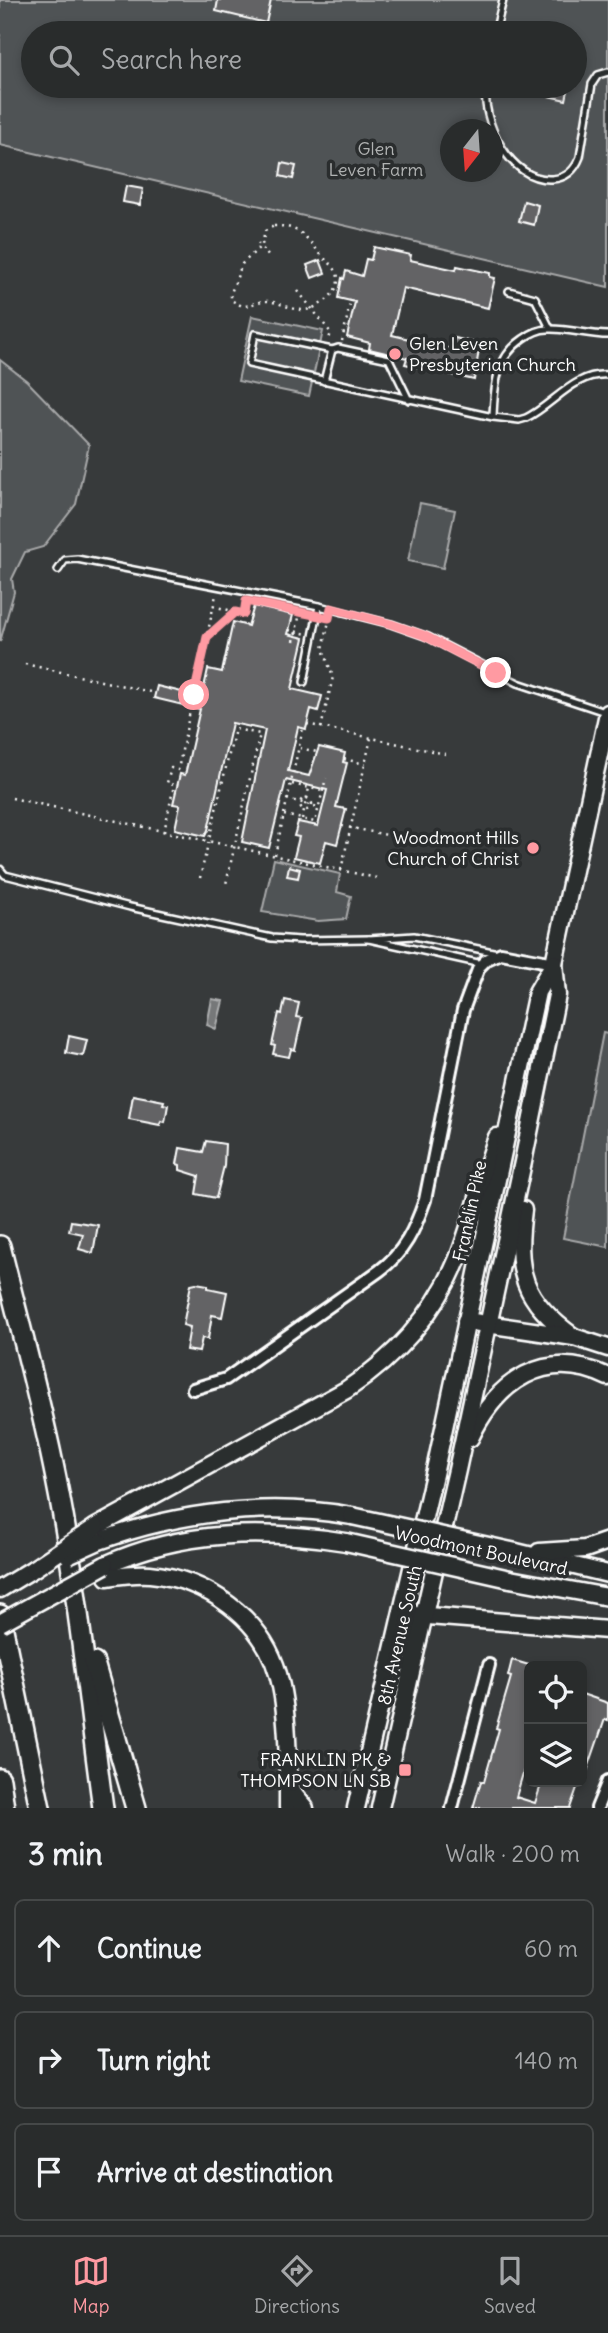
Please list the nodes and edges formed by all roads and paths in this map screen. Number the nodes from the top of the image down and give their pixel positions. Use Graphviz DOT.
graph roads {
  1 [pos="503,0"];
  2 [pos="498,21"];
  3 [pos="608,72"];
  4 [pos="486,98"];
  5 [pos="260,245"];
  6 [pos="269,257"];
  7 [pos="298,291"];
  8 [pos="509,291"];
  9 [pos="350,304"];
  10 [pos="312,309"];
  11 [pos="550,328"];
  12 [pos="608,335"];
  13 [pos="340,348"];
  14 [pos="329,349"];
  15 [pos="608,375"];
  16 [pos="324,381"];
  17 [pos="409,400"];
  18 [pos="493,416"];
  19 [pos="58,570"];
  20 [pos="218,586"];
  21 [pos="246,601"];
  22 [pos="213,606"];
  23 [pos="319,606"];
  24 [pos="331,608"];
  25 [pos="235,612"];
  26 [pos="317,616"];
  27 [pos="207,637"];
  28 [pos="294,641"];
  29 [pos="24,664"];
  30 [pos="303,682"];
  31 [pos="155,693"];
  32 [pos="194,695"];
  33 [pos="191,706"];
  34 [pos="608,713"];
  35 [pos="307,724"];
  36 [pos="303,728"];
  37 [pos="321,728"];
  38 [pos="371,738"];
  39 [pos="299,748"];
  40 [pos="317,752"];
  41 [pos="450,755"];
  42 [pos="344,759"];
  43 [pos="365,764"];
  44 [pos="326,778"];
  45 [pos="291,783"];
  46 [pos="309,788"];
  47 [pos="323,791"];
  48 [pos="307,798"];
  49 [pos="12,799"];
  50 [pos="287,799"];
  51 [pos="300,802"];
  52 [pos="306,804"];
  53 [pos="312,805"];
  54 [pos="319,807"];
  55 [pos="304,810"];
  56 [pos="284,815"];
  57 [pos="302,819"];
  58 [pos="342,826"];
  59 [pos="351,828"];
  60 [pos="164,832"];
  61 [pos="209,841"];
  62 [pos="432,844"];
  63 [pos="234,847"];
  64 [pos="275,856"];
  65 [pos="0,869"];
  66 [pos="341,870"];
  67 [pos="200,878"];
  68 [pos="381,879"];
  69 [pos="226,884"];
  70 [pos="369,939"];
  71 [pos="500,953"];
  72 [pos="554,963"];
  73 [pos="482,964"];
  74 [pos="518,1079"];
  75 [pos="539,1084"];
  76 [pos="0,1246"];
  77 [pos="466,1321"];
  78 [pos="489,1325"];
  79 [pos="574,1337"];
  80 [pos="608,1348"];
  81 [pos="608,1377"];
  82 [pos="193,1389"];
  83 [pos="457,1470"];
  84 [pos="435,1471"];
  85 [pos="97,1534"];
  86 [pos="608,1541"];
  87 [pos="516,1552"];
  88 [pos="106,1571"];
  89 [pos="608,1574"];
  90 [pos="0,1589"];
  91 [pos="608,1597"];
  92 [pos="404,1612"];
  93 [pos="0,1615"];
  94 [pos="424,1617"];
  95 [pos="80,1618"];
  96 [pos="0,1623"];
  97 [pos="608,1630"];
  98 [pos="489,1665"];
  99 [pos="0,1779"];
  100 [pos="288,1780"];
  101 [pos="608,1781"];
  102 [pos="4,1808"];
  103 [pos="40,1808"];
  104 [pos="103,1808"];
  105 [pos="138,1808"];
  106 [pos="289,1808"];
  107 [pos="305,1808"];
  108 [pos="356,1808"];
  109 [pos="380,1808"];
  110 [pos="452,1808"];
  111 [pos="597,1808"];
  1 -- 2 [label="lane"];
  3 -- 4 [label="lane"];
  5 -- 6 [label="path"];
  5 -- 10 [label="path"];
  5 -- 10 [label="path"];
  7 -- 10 [label="path"];
  8 -- 11 [label="lane"];
  9 -- 13 [label="path"];
  10 -- 14 [label="path"];
  11 -- 12 [label="lane"];
  11 -- 18 [label="lane"];
  13 -- 14 [label="lane"];
  13 -- 17 [label="lane"];
  14 -- 16 [label="lane"];
  14 -- 16 [label="lane"];
  15 -- 18 [label="lane"];
  16 -- 17 [label="lane"];
  17 -- 18 [label="lane"];
  19 -- 20 [label="lane"];
  20 -- 22 [label="path"];
  20 -- 23 [label="lane"];
  21 -- 25 [label="path"];
  22 -- 25 [label="path"];
  22 -- 27 [label="path"];
  23 -- 24 [label="lane"];
  23 -- 26 [label="lane"];
  24 -- 34 [label="lane"];
  24 -- 37 [label="path"];
  25 -- 27 [label="path"];
  26 -- 28 [label="path"];
  26 -- 30 [label="lane"];
  27 -- 32 [label="path"];
  29 -- 31 [label="path"];
  33 -- 60 [label="path"];
  34 -- 72 [label="main road, Franklin Pike"];
  35 -- 37 [label="path"];
  36 -- 39 [label="path"];
  37 -- 38 [label="path"];
  38 -- 41 [label="path"];
  38 -- 43 [label="path"];
  39 -- 40 [label="path"];
  39 -- 45 [label="path"];
  42 -- 43 [label="path"];
  43 -- 59 [label="path"];
  44 -- 47 [label="path"];
  45 -- 46 [label="path"];
  45 -- 50 [label="path"];
  46 -- 47 [label="path"];
  46 -- 48 [label="path"];
  47 -- 54 [label="path"];
  48 -- 51 [label="path"];
  48 -- 52 [label="path"];
  48 -- 53 [label="path"];
  49 -- 60 [label="path"];
  50 -- 51 [label="path"];
  50 -- 56 [label="path"];
  51 -- 52 [label="path"];
  51 -- 55 [label="path"];
  52 -- 53 [label="path"];
  52 -- 55 [label="path"];
  53 -- 54 [label="path"];
  53 -- 55 [label="path"];
  54 -- 57 [label="path"];
  55 -- 57 [label="path"];
  56 -- 57 [label="path"];
  56 -- 64 [label="path"];
  58 -- 59 [label="path"];
  59 -- 62 [label="path"];
  59 -- 66 [label="path"];
  60 -- 61 [label="path"];
  61 -- 63 [label="path"];
  61 -- 63 [label="path"];
  61 -- 67 [label="path"];
  63 -- 64 [label="path"];
  63 -- 69 [label="path"];
  64 -- 66 [label="path"];
  65 -- 70 [label="lane"];
  66 -- 68 [label="path"];
  70 -- 71 [label="lane"];
  70 -- 73 [label="lane"];
  71 -- 72 [label="street"];
  71 -- 73 [label="street"];
  72 -- 74 [label="main road, Franklin Pike"];
  72 -- 75 [label="main road, Franklin Pike"];
  73 -- 82 [label="street"];
  74 -- 77 [label="main road, Franklin Pike"];
  74 -- 85 [label="main road"];
  75 -- 78 [label="main road, Franklin Pike"];
  75 -- 79 [label="main road"];
  76 -- 95 [label="highway"];
  77 -- 78 [label="main road"];
  77 -- 84 [label="main road, Franklin Pike"];
  78 -- 79 [label="main road"];
  78 -- 83 [label="main road, Franklin Pike"];
  79 -- 80 [label="main road"];
  81 -- 83 [label="main road"];
  83 -- 94 [label="main road, 8th Avenue South"];
  84 -- 92 [label="main road, 8th Avenue South"];
  85 -- 87 [label="main road, Woodmont Boulevard, bridge"];
  85 -- 90 [label="main road, bridge"];
  86 -- 87 [label="main road"];
  87 -- 89 [label="main road, Woodmont Boulevard"];
  88 -- 91 [label="main road, Woodmont Boulevard, bridge"];
  88 -- 96 [label="main road, bridge"];
  88 -- 100 [label="main road"];
  92 -- 94 [label="main road"];
  92 -- 108 [label="main road, 8th Avenue South"];
  93 -- 103 [label="highway"];
  94 -- 97 [label="main road"];
  94 -- 109 [label="main road, 8th Avenue South"];
  95 -- 104 [label="highway"];
  95 -- 105 [label="highway"];
  98 -- 110 [label="street"];
  99 -- 102 [label="highway"];
  100 -- 106 [label="main road"];
  100 -- 107 [label="main road"];
  101 -- 111 [label="street"];
}
